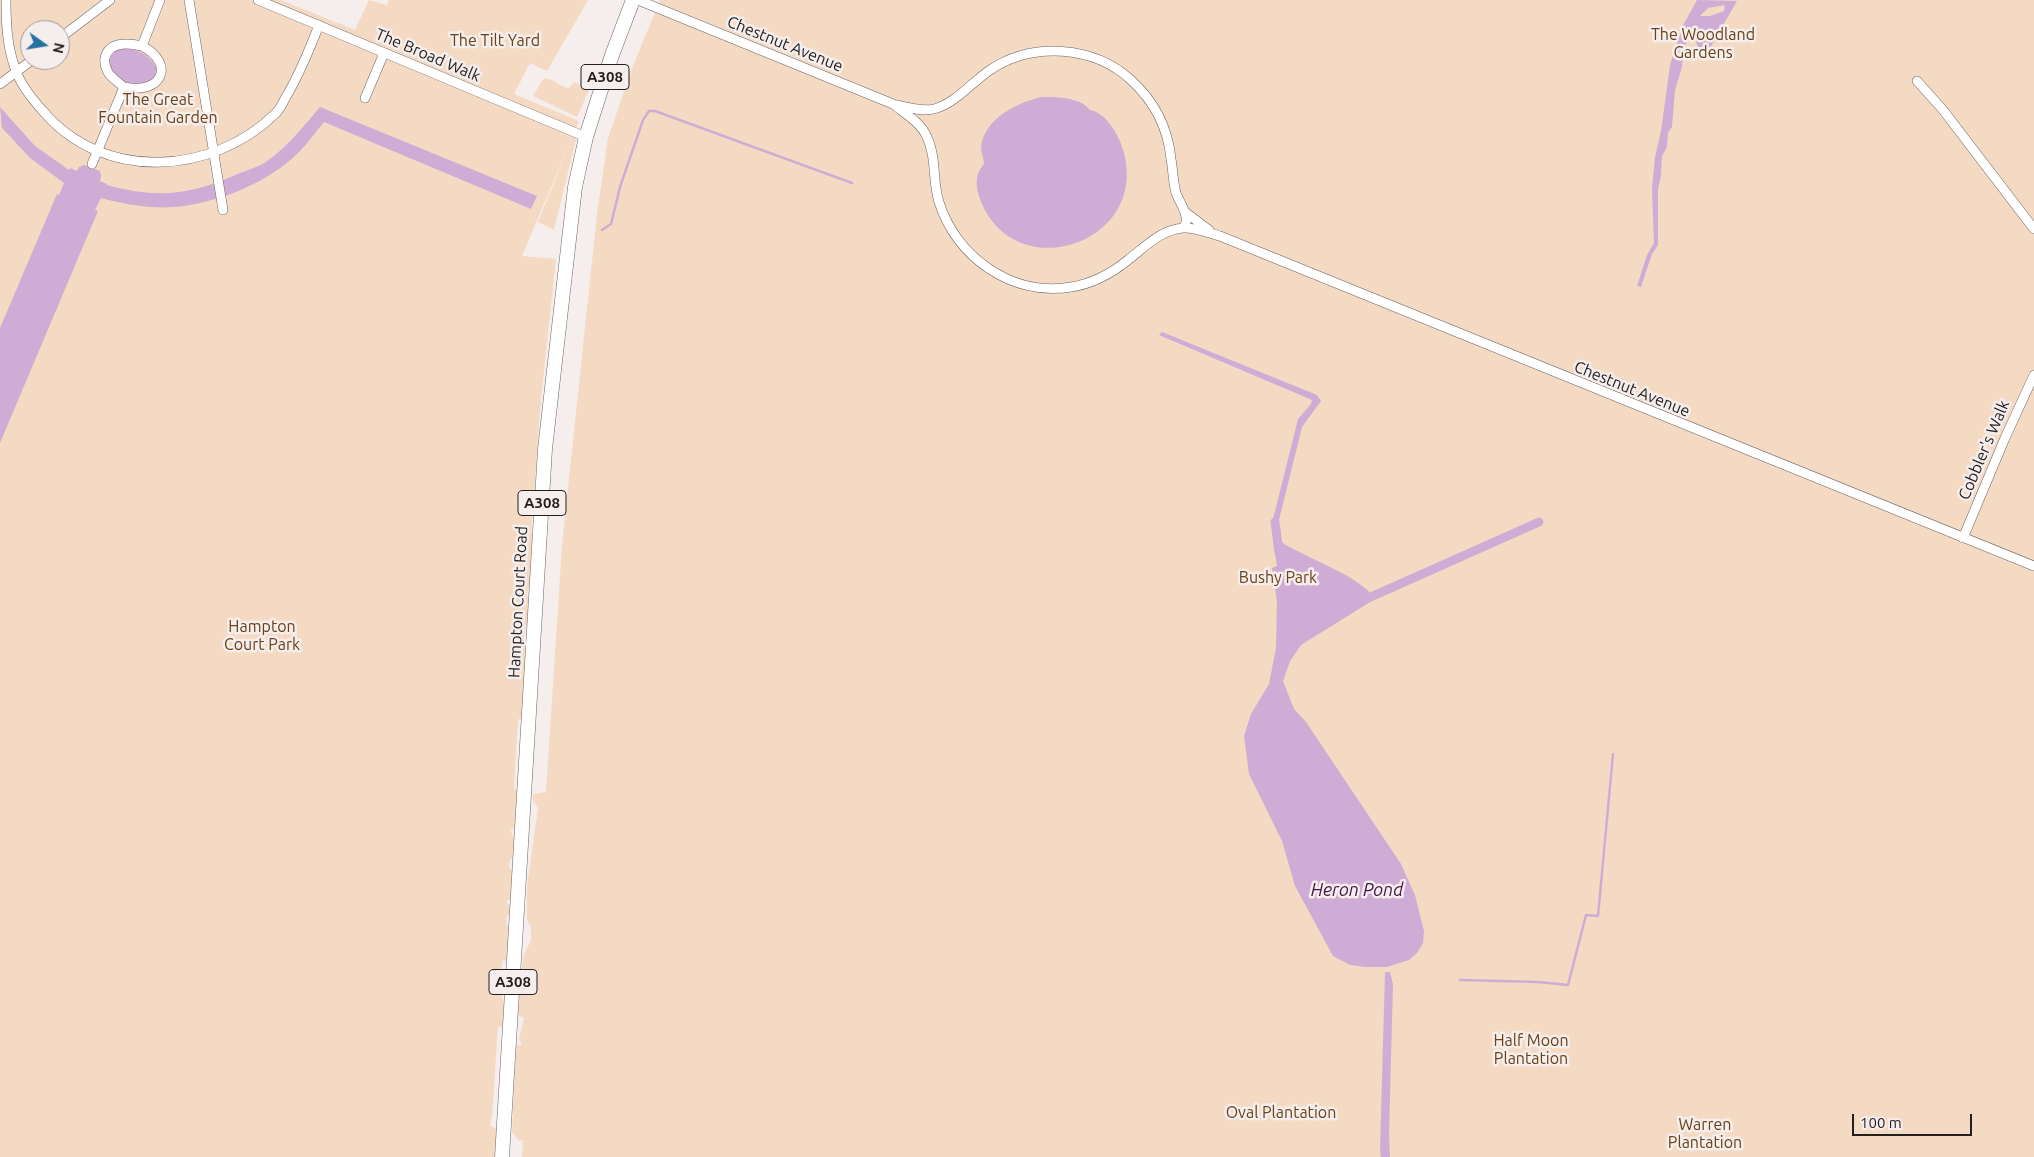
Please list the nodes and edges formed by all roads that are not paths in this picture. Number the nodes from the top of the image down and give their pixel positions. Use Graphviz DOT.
graph roads {
  1 [pos="6,0"];
  2 [pos="110,0"];
  3 [pos="160,0"];
  4 [pos="189,0"];
  5 [pos="258,0"];
  6 [pos="633,0"];
  7 [pos="638,0"];
  8 [pos="319,25"];
  9 [pos="70,30"];
  10 [pos="142,46"];
  11 [pos="384,53"];
  12 [pos="20,69"];
  13 [pos="16,72"];
  14 [pos="1917,81"];
  15 [pos="0,84"];
  16 [pos="124,87"];
  17 [pos="365,98"];
  18 [pos="893,104"];
  19 [pos="926,109"];
  20 [pos="918,125"];
  21 [pos="586,137"];
  22 [pos="97,152"];
  23 [pos="213,152"];
  24 [pos="92,164"];
  25 [pos="222,205"];
  26 [pos="1184,211"];
  27 [pos="1183,228"];
  28 [pos="2034,229"];
  29 [pos="1220,236"];
  30 [pos="2034,375"];
  31 [pos="1963,538"];
  32 [pos="2034,566"];
  33 [pos="502,1157"];
  1 -- 13 [label="street"];
  2 -- 9 [label="street"];
  3 -- 10 [label="street"];
  4 -- 23 [label="street"];
  5 -- 8 [label="street, The Broad Walk"];
  6 -- 21 [label="main road, Hampton Court Road / A308"];
  7 -- 18 [label="street, Chestnut Avenue"];
  8 -- 11 [label="street, The Broad Walk"];
  8 -- 23 [label="street"];
  10 -- 16 [label="street"];
  10 -- 16 [label="street"];
  11 -- 17 [label="street"];
  11 -- 21 [label="street, The Broad Walk"];
  12 -- 13 [label="street"];
  13 -- 15 [label="street"];
  13 -- 22 [label="street"];
  14 -- 28 [label="street"];
  16 -- 22 [label="street"];
  18 -- 19 [label="street, Chestnut Avenue"];
  18 -- 20 [label="street, Chestnut Avenue"];
  19 -- 20 [label="street"];
  19 -- 26 [label="street, Chestnut Avenue"];
  20 -- 27 [label="street, Chestnut Avenue"];
  21 -- 33 [label="main road, Hampton Court Road / A308"];
  22 -- 23 [label="street"];
  22 -- 24 [label="street"];
  23 -- 25 [label="street"];
  26 -- 27 [label="street, Chestnut Avenue"];
  26 -- 29 [label="street, Chestnut Avenue"];
  27 -- 29 [label="street, Chestnut Avenue"];
  29 -- 31 [label="street, Chestnut Avenue"];
  30 -- 31 [label="street, Cobbler's Walk"];
  31 -- 32 [label="street, Chestnut Avenue"];
}
